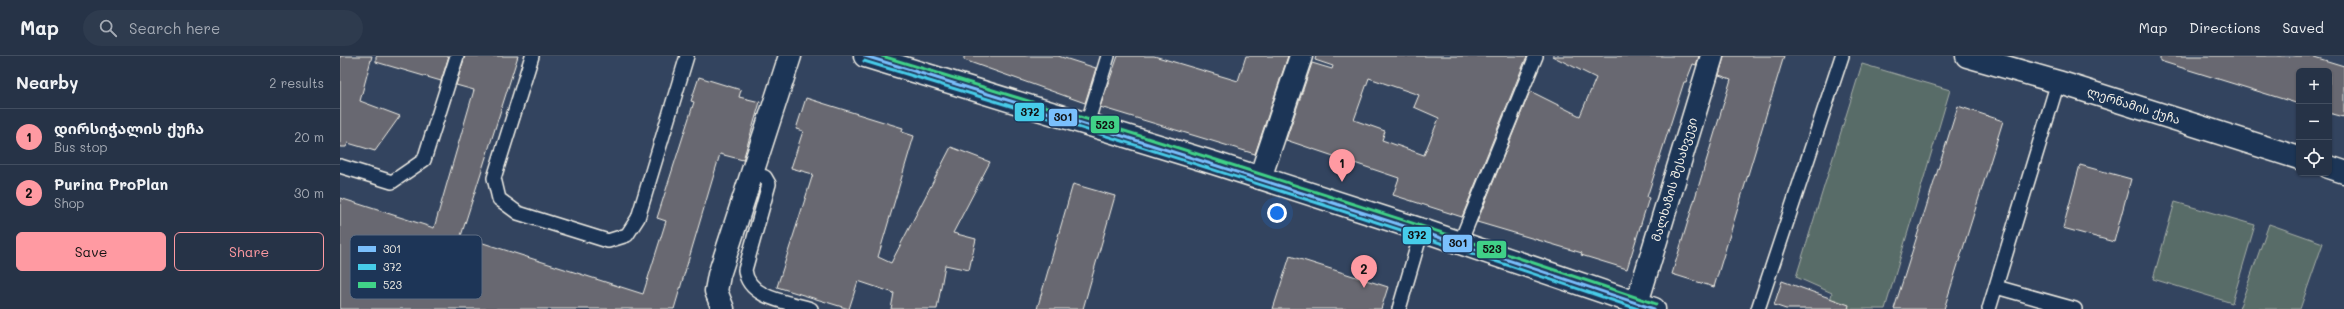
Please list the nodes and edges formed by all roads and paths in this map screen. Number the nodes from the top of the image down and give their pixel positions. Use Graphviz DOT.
graph roads {
  1 [pos="457,56"];
  2 [pos="532,56"];
  3 [pos="687,56"];
  4 [pos="790,56"];
  5 [pos="864,56"];
  6 [pos="1108,56"];
  7 [pos="1301,56"];
  8 [pos="1536,56"];
  9 [pos="1712,56"];
  10 [pos="1842,56"];
  11 [pos="1968,56"];
  12 [pos="2058,82"];
  13 [pos="1087,124"];
  14 [pos="2296,157"];
  15 [pos="340,166"];
  16 [pos="2332,168"];
  17 [pos="753,172"];
  18 [pos="2344,172"];
  19 [pos="1260,178"];
  20 [pos="1422,230"];
  21 [pos="1460,243"];
  22 [pos="1996,287"];
  23 [pos="1646,306"];
  24 [pos="723,309"];
  25 [pos="811,309"];
  26 [pos="1399,309"];
  27 [pos="1758,309"];
  28 [pos="1989,309"];
  29 [pos="2075,309"];
  1 -- 15 [label="lane"];
  2 -- 3 [label="lane"];
  4 -- 17 [label="street"];
  5 -- 13 [label="street"];
  6 -- 13 [label="lane"];
  7 -- 19 [label="street"];
  8 -- 21 [label="lane"];
  9 -- 23 [label="street, მალხაზის შესახვევი"];
  10 -- 27 [label="lane"];
  11 -- 12 [label="street, ლერწამის ქუჩა"];
  12 -- 14 [label="street, ლერწამის ქუჩა"];
  12 -- 22 [label="lane"];
  13 -- 19 [label="street"];
  16 -- 18 [label="street"];
  17 -- 24 [label="street"];
  17 -- 25 [label="lane"];
  19 -- 20 [label="street"];
  20 -- 21 [label="street"];
  20 -- 26 [label="lane"];
  21 -- 23 [label="street"];
  22 -- 28 [label="lane"];
  22 -- 29 [label="lane"];
}
